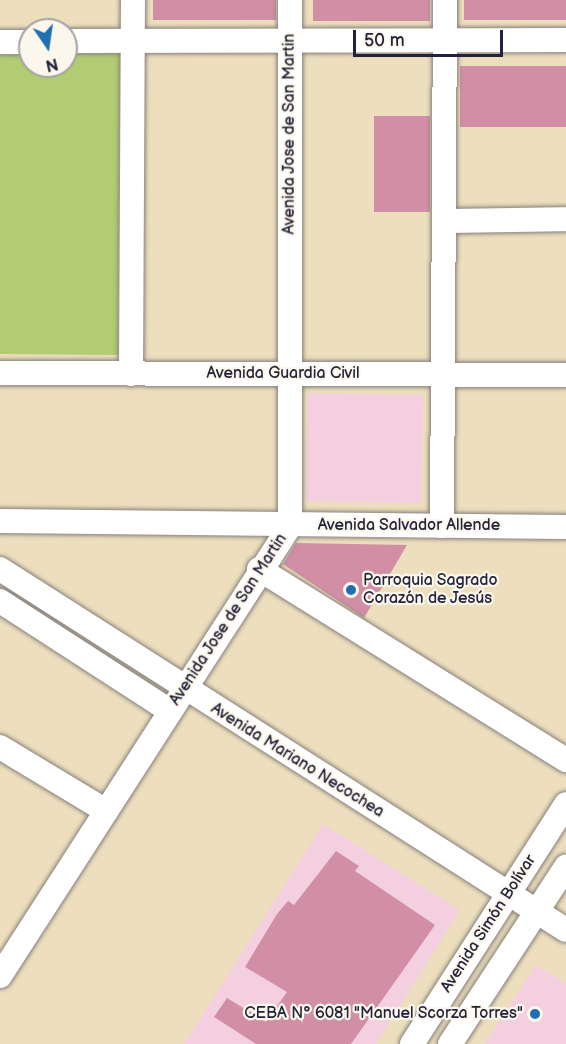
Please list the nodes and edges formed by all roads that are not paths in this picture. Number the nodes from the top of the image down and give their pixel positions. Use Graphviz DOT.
graph roads {
  1 [pos="133,0"];
  2 [pos="290,0"];
  3 [pos="445,0"];
  4 [pos="444,40"];
  5 [pos="566,40"];
  6 [pos="133,41"];
  7 [pos="290,41"];
  8 [pos="0,42"];
  9 [pos="18,42"];
  10 [pos="78,42"];
  11 [pos="566,219"];
  12 [pos="444,221"];
  13 [pos="0,373"];
  14 [pos="131,374"];
  15 [pos="290,374"];
  16 [pos="443,374"];
  17 [pos="566,375"];
  18 [pos="0,521"];
  19 [pos="290,526"];
  20 [pos="442,526"];
  21 [pos="566,527"];
  22 [pos="259,568"];
  23 [pos="0,569"];
  24 [pos="0,601"];
  25 [pos="184,689"];
  26 [pos="170,711"];
  27 [pos="0,747"];
  28 [pos="566,760"];
  29 [pos="566,804"];
  30 [pos="105,811"];
  31 [pos="566,867"];
  32 [pos="508,893"];
  33 [pos="537,911"];
  34 [pos="566,930"];
  35 [pos="0,975"];
  36 [pos="412,1044"];
  37 [pos="450,1044"];
  1 -- 6 [label="street"];
  2 -- 7 [label="street, Avenida Jose de San Martin"];
  3 -- 4 [label="street"];
  4 -- 5 [label="street"];
  4 -- 7 [label="street"];
  4 -- 12 [label="street"];
  6 -- 7 [label="street"];
  6 -- 10 [label="street"];
  6 -- 14 [label="street"];
  7 -- 15 [label="street, Avenida Jose de San Martin"];
  8 -- 9 [label="street"];
  11 -- 12 [label="street"];
  12 -- 16 [label="street"];
  13 -- 14 [label="street, Avenida Guardia Civil"];
  14 -- 15 [label="street, Avenida Guardia Civil"];
  15 -- 16 [label="street, Avenida Guardia Civil"];
  15 -- 19 [label="street, Avenida Jose de San Martin"];
  16 -- 17 [label="street, Avenida Guardia Civil"];
  16 -- 20 [label="street"];
  18 -- 19 [label="street, Avenida Salvador Allende"];
  19 -- 20 [label="street, Avenida Salvador Allende"];
  19 -- 22 [label="street, Avenida Jose de San Martin"];
  20 -- 21 [label="street, Avenida Salvador Allende"];
  22 -- 25 [label="street, Avenida Jose de San Martin"];
  22 -- 28 [label="street"];
  23 -- 25 [label="street, Avenida Mariano Necochea"];
  24 -- 26 [label="street"];
  25 -- 26 [label="street, Avenida Jose de San Martin"];
  25 -- 32 [label="street, Avenida Mariano Necochea"];
  26 -- 30 [label="street, Avenida Jose de San Martin"];
  27 -- 30 [label="street"];
  29 -- 32 [label="street, Avenida Simón Bolívar"];
  30 -- 35 [label="street, Avenida Jose de San Martin"];
  31 -- 33 [label="street, Avenida Simón Bolívar"];
  32 -- 33 [label="street, Avenida Mariano Necochea"];
  32 -- 36 [label="street, Avenida Simón Bolívar"];
  33 -- 34 [label="street, Avenida Mariano Necochea"];
  33 -- 37 [label="street, Avenida Simón Bolívar"];
}
